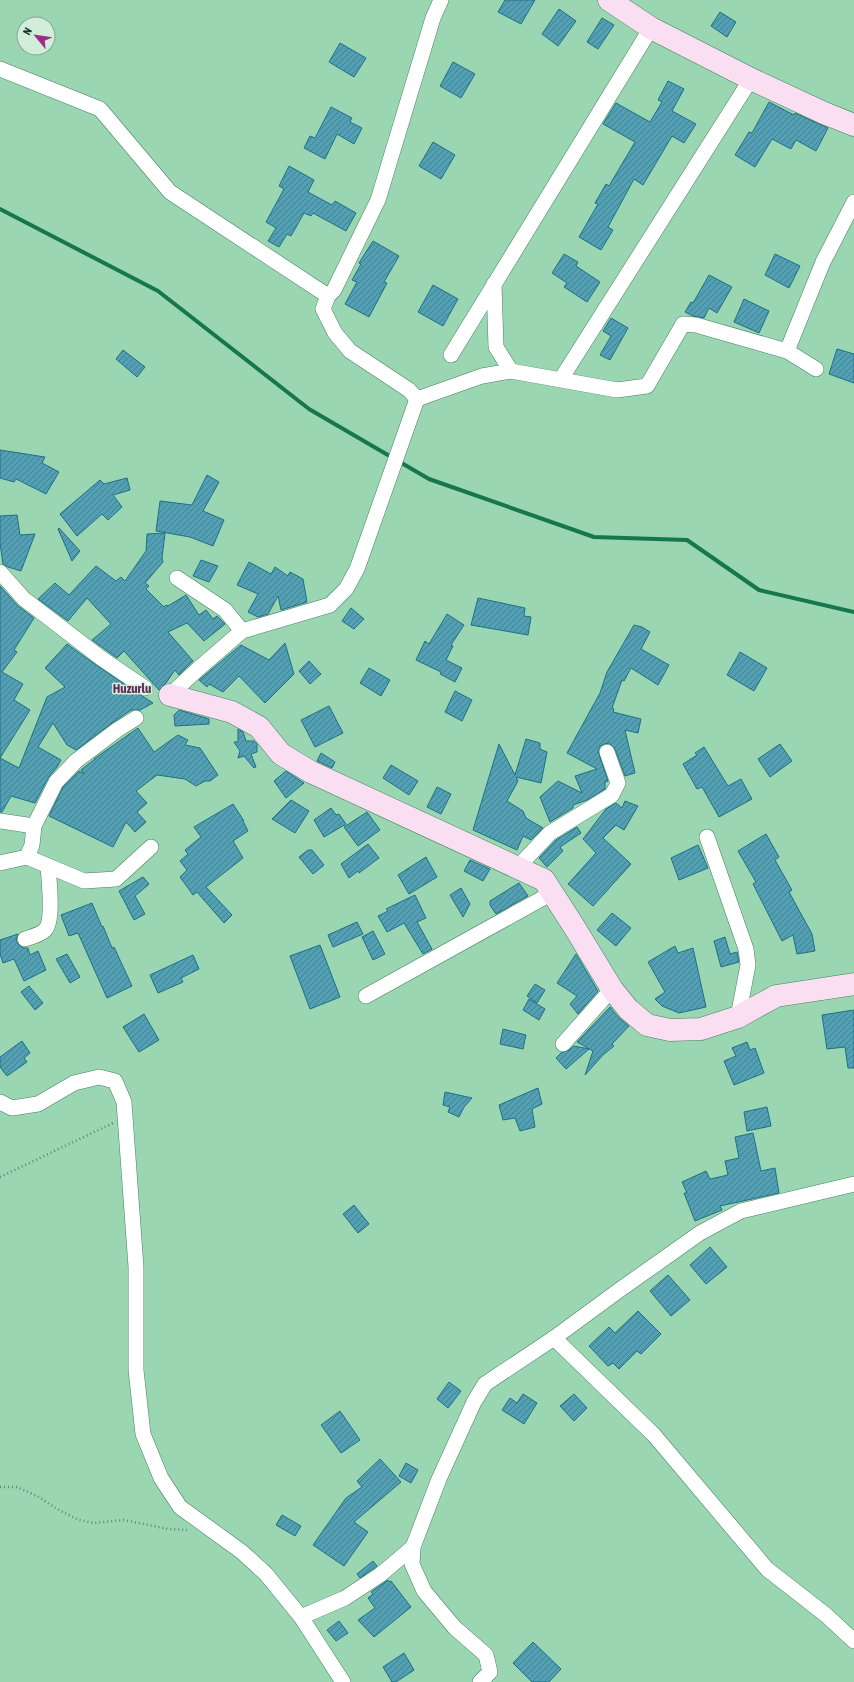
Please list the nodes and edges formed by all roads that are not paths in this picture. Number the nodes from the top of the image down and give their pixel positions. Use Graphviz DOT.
graph roads {
  1 [pos="441,0"];
  2 [pos="609,0"];
  3 [pos="651,28"];
  4 [pos="0,69"];
  5 [pos="751,79"];
  6 [pos="854,125"];
  7 [pos="854,202"];
  8 [pos="494,284"];
  9 [pos="328,296"];
  10 [pos="787,351"];
  11 [pos="451,354"];
  12 [pos="816,369"];
  13 [pos="510,371"];
  14 [pos="562,379"];
  15 [pos="417,399"];
  16 [pos="0,572"];
  17 [pos="177,578"];
  18 [pos="242,631"];
  19 [pos="145,688"];
  20 [pos="170,694"];
  21 [pos="136,718"];
  22 [pos="607,752"];
  23 [pos="0,821"];
  24 [pos="34,826"];
  25 [pos="707,837"];
  26 [pos="151,847"];
  27 [pos="27,857"];
  28 [pos="0,863"];
  29 [pos="48,866"];
  30 [pos="518,867"];
  31 [pos="552,893"];
  32 [pos="25,939"];
  33 [pos="854,984"];
  34 [pos="612,989"];
  35 [pos="366,996"];
  36 [pos="738,1017"];
  37 [pos="563,1044"];
  38 [pos="0,1102"];
  39 [pos="854,1184"];
  40 [pos="554,1338"];
  41 [pos="413,1547"];
  42 [pos="301,1617"];
  43 [pos="854,1641"];
  44 [pos="343,1682"];
  45 [pos="480,1682"];
  1 -- 9 [label="street"];
  2 -- 3 [label="street"];
  3 -- 5 [label="street"];
  3 -- 8 [label="street"];
  4 -- 9 [label="street"];
  5 -- 6 [label="street"];
  5 -- 14 [label="street"];
  7 -- 10 [label="street"];
  8 -- 11 [label="street"];
  8 -- 13 [label="street"];
  9 -- 15 [label="street"];
  10 -- 12 [label="street"];
  10 -- 14 [label="street"];
  13 -- 14 [label="street"];
  13 -- 15 [label="street"];
  15 -- 18 [label="street"];
  16 -- 19 [label="street"];
  17 -- 18 [label="street"];
  18 -- 20 [label="street"];
  20 -- 30 [label="street"];
  21 -- 24 [label="street"];
  22 -- 30 [label="street"];
  23 -- 24 [label="street"];
  24 -- 27 [label="street"];
  25 -- 36 [label="street"];
  26 -- 29 [label="street"];
  27 -- 28 [label="street"];
  27 -- 29 [label="street"];
  29 -- 32 [label="street"];
  30 -- 31 [label="street"];
  31 -- 34 [label="street"];
  31 -- 35 [label="street"];
  33 -- 36 [label="street"];
  34 -- 36 [label="street"];
  34 -- 37 [label="street"];
  38 -- 42 [label="street"];
  39 -- 40 [label="street"];
  40 -- 41 [label="street"];
  40 -- 43 [label="street"];
  41 -- 42 [label="street"];
  41 -- 45 [label="street"];
  42 -- 44 [label="street"];
}
